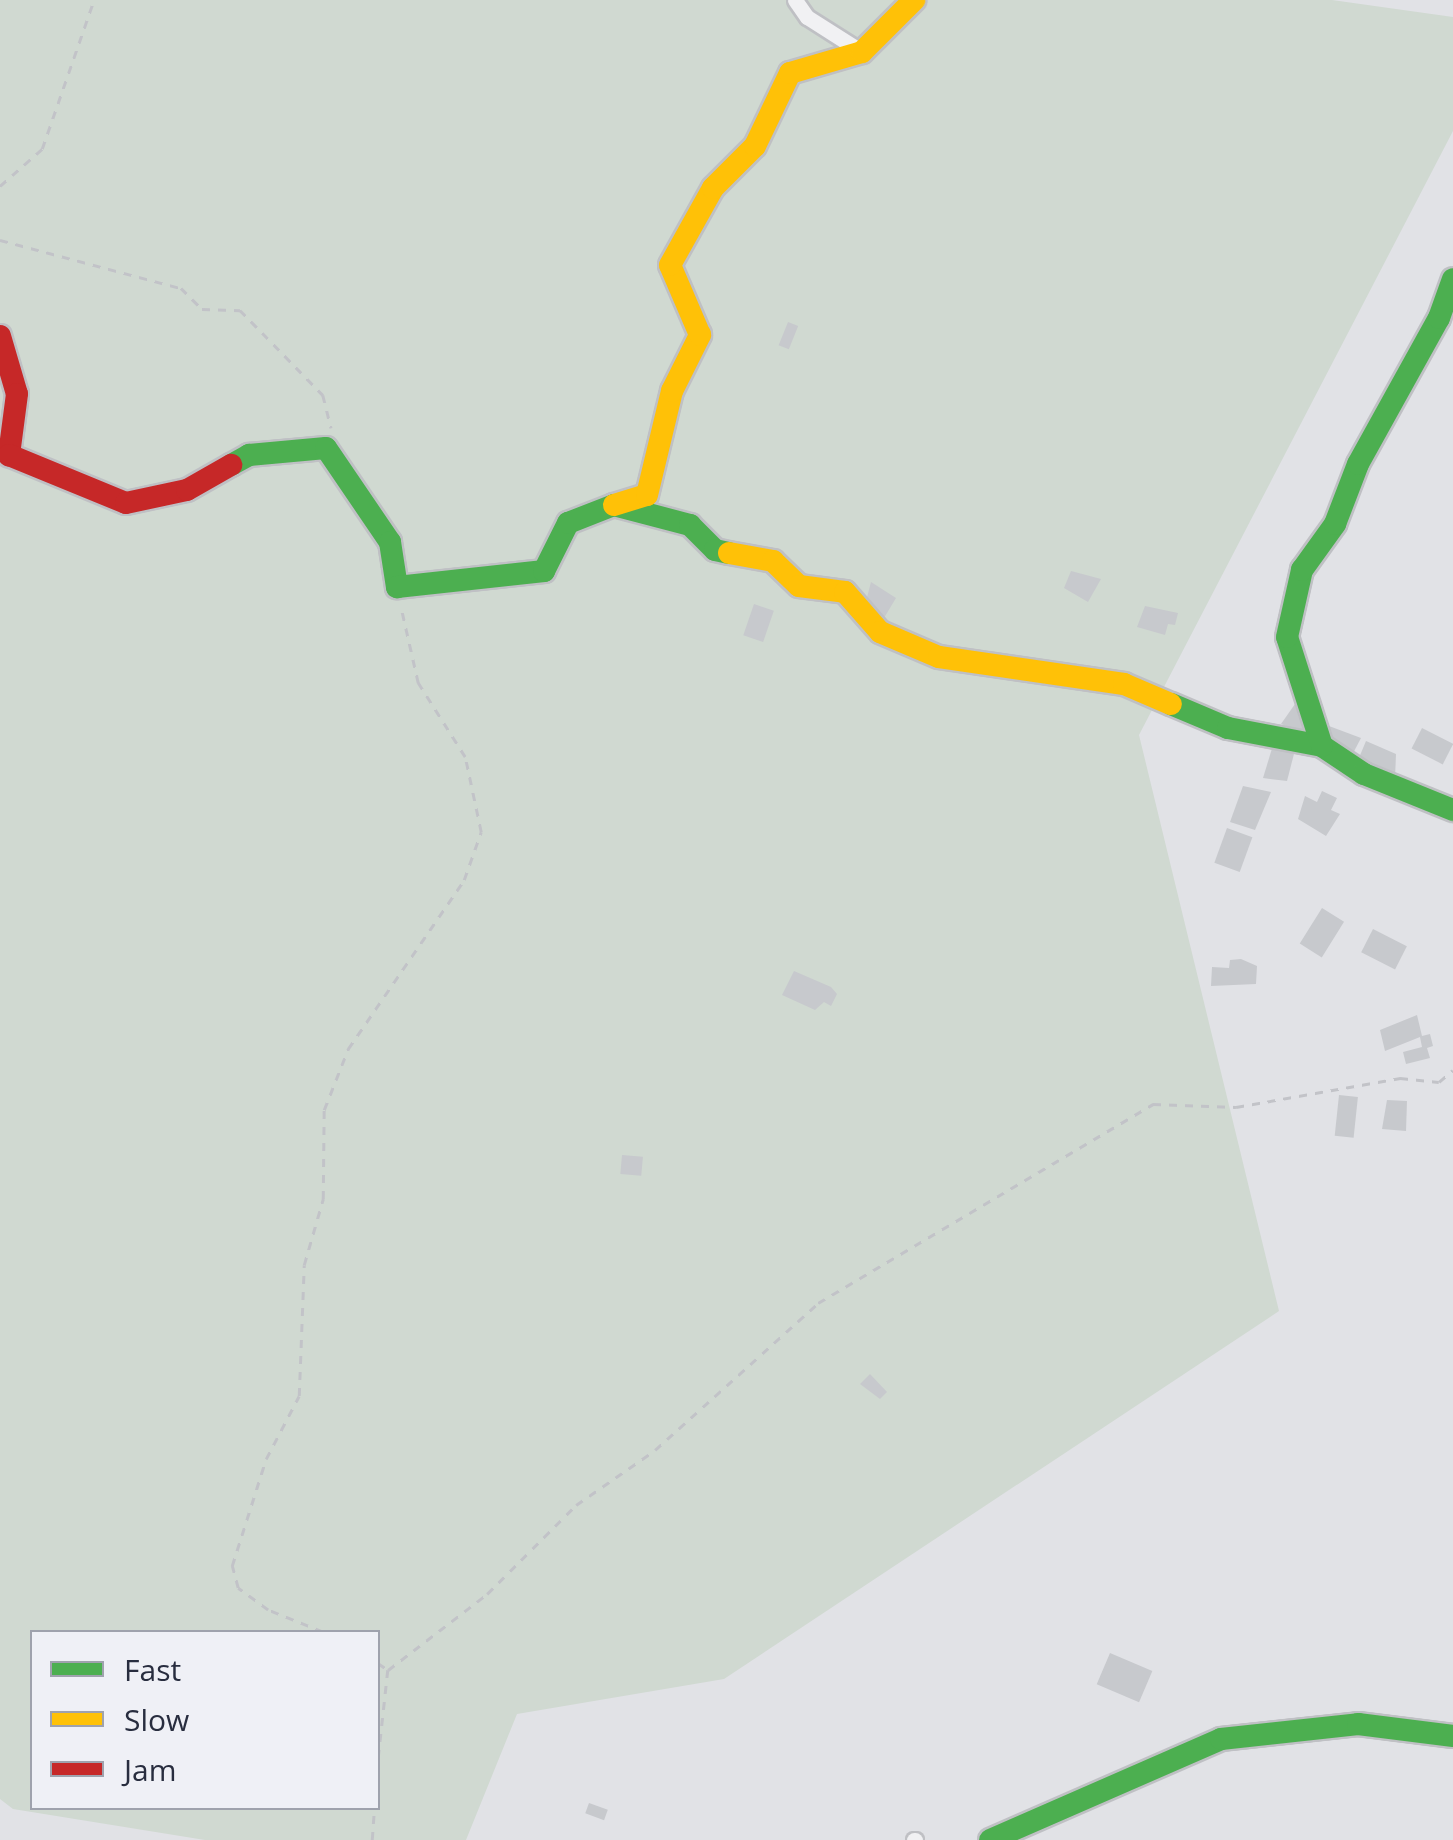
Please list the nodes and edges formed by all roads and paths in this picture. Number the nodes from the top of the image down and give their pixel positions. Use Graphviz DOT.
graph roads {
  1 [pos="94,0"];
  2 [pos="796,0"];
  3 [pos="914,0"];
  4 [pos="862,52"];
  5 [pos="0,186"];
  6 [pos="0,240"];
  7 [pos="1453,279"];
  8 [pos="0,336"];
  9 [pos="336,445"];
  10 [pos="614,505"];
  11 [pos="397,586"];
  12 [pos="1322,746"];
  13 [pos="1453,810"];
  14 [pos="1453,1070"];
  15 [pos="317,1630"];
  16 [pos="380,1664"];
  17 [pos="388,1670"];
  18 [pos="1453,1736"];
  19 [pos="380,1744"];
  20 [pos="374,1810"];
  21 [pos="372,1840"];
  22 [pos="990,1840"];
  1 -- 5 [label="path"];
  2 -- 4 [label="street"];
  3 -- 4 [label="street"];
  4 -- 10 [label="street"];
  6 -- 9 [label="path"];
  7 -- 12 [label="street"];
  8 -- 11 [label="street"];
  10 -- 11 [label="street"];
  10 -- 12 [label="street"];
  11 -- 15 [label="path"];
  12 -- 13 [label="street"];
  14 -- 17 [label="path"];
  16 -- 17 [label="path"];
  17 -- 19 [label="path"];
  18 -- 22 [label="street"];
  20 -- 21 [label="path"];
}
